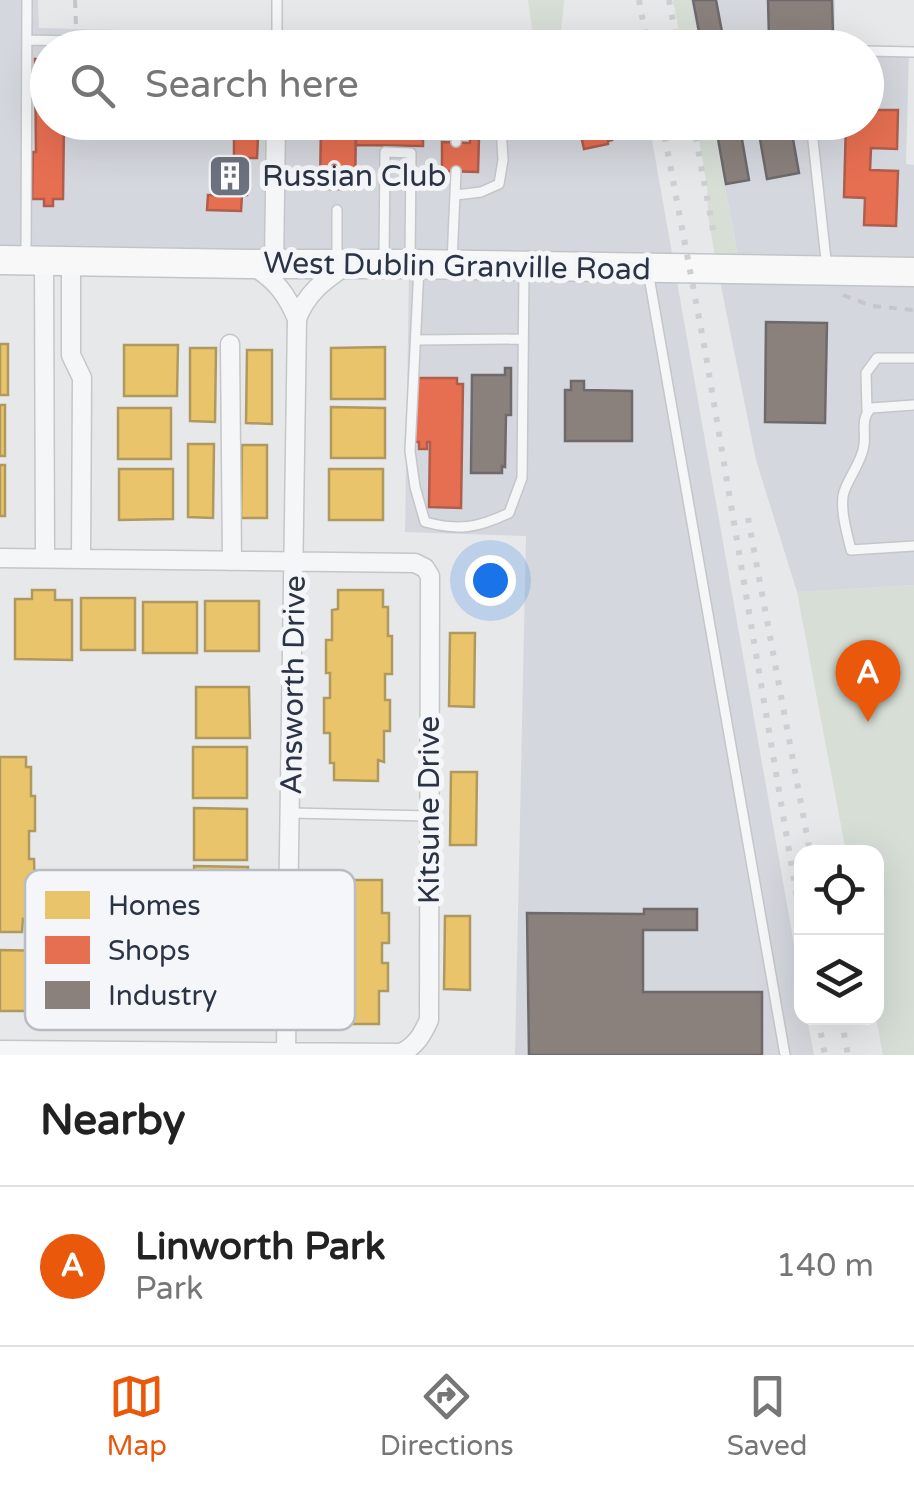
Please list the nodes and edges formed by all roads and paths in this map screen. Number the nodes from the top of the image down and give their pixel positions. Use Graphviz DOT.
graph roads {
  1 [pos="26,0"];
  2 [pos="74,0"];
  3 [pos="277,0"];
  4 [pos="77,30"];
  5 [pos="277,30"];
  6 [pos="27,40"];
  7 [pos="30,40"];
  8 [pos="884,51"];
  9 [pos="914,52"];
  10 [pos="30,123"];
  11 [pos="31,140"];
  12 [pos="274,140"];
  13 [pos="502,140"];
  14 [pos="814,140"];
  15 [pos="456,171"];
  16 [pos="456,195"];
  17 [pos="337,210"];
  18 [pos="35,261"];
  19 [pos="343,264"];
  20 [pos="404,264"];
  21 [pos="452,264"];
  22 [pos="261,265"];
  23 [pos="524,266"];
  24 [pos="648,268"];
  25 [pos="827,271"];
  26 [pos="914,272"];
  27 [pos="843,295"];
  28 [pos="914,310"];
  29 [pos="297,319"];
  30 [pos="416,340"];
  31 [pos="523,340"];
  32 [pos="230,344"];
  33 [pos="914,358"];
  34 [pos="914,405"];
  35 [pos="867,411"];
  36 [pos="914,546"];
  37 [pos="0,558"];
  38 [pos="44,558"];
  39 [pos="80,559"];
  40 [pos="232,560"];
  41 [pos="294,562"];
  42 [pos="290,813"];
  43 [pos="429,816"];
  44 [pos="289,870"];
  45 [pos="286,1030"];
  46 [pos="0,1050"];
  47 [pos="286,1052"];
  48 [pos="69,1053"];
  49 [pos="201,1053"];
  50 [pos="402,1053"];
  51 [pos="785,1055"];
  1 -- 6 [label="lane"];
  2 -- 4 [label="path"];
  3 -- 5 [label="lane"];
  6 -- 7 [label="lane"];
  6 -- 10 [label="lane"];
  8 -- 9 [label="lane"];
  11 -- 18 [label="lane"];
  12 -- 22 [label="street"];
  13 -- 16 [label="lane"];
  14 -- 25 [label="lane"];
  15 -- 16 [label="lane"];
  16 -- 21 [label="lane"];
  17 -- 19 [label="lane"];
  18 -- 22 [label="main road, West Dublin Granville Road"];
  18 -- 38 [label="street"];
  18 -- 39 [label="street"];
  19 -- 20 [label="main road, West Dublin Granville Road"];
  19 -- 22 [label="main road, West Dublin Granville Road"];
  19 -- 29 [label="street"];
  20 -- 20 [label="lane"];
  20 -- 21 [label="main road, West Dublin Granville Road"];
  20 -- 30 [label="lane"];
  21 -- 23 [label="main road, West Dublin Granville Road"];
  22 -- 29 [label="street"];
  23 -- 24 [label="main road, West Dublin Granville Road"];
  23 -- 31 [label="lane"];
  24 -- 25 [label="main road, West Dublin Granville Road"];
  24 -- 51 [label="lane"];
  25 -- 26 [label="main road, West Dublin Granville Road"];
  27 -- 28 [label="path"];
  29 -- 41 [label="street, Answorth Drive"];
  30 -- 31 [label="lane"];
  30 -- 31 [label="lane"];
  32 -- 40 [label="street"];
  33 -- 35 [label="lane"];
  34 -- 35 [label="lane"];
  35 -- 36 [label="lane"];
  37 -- 38 [label="street"];
  38 -- 39 [label="street"];
  39 -- 40 [label="street"];
  40 -- 41 [label="street"];
  41 -- 42 [label="street, Answorth Drive"];
  41 -- 43 [label="street, Kitsune Drive"];
  42 -- 43 [label="lane"];
  42 -- 44 [label="street, Answorth Drive"];
  43 -- 50 [label="street, Kitsune Drive"];
  45 -- 47 [label="street, Answorth Drive"];
  46 -- 48 [label="street"];
  47 -- 49 [label="street"];
  47 -- 50 [label="street"];
  48 -- 49 [label="street"];
}
